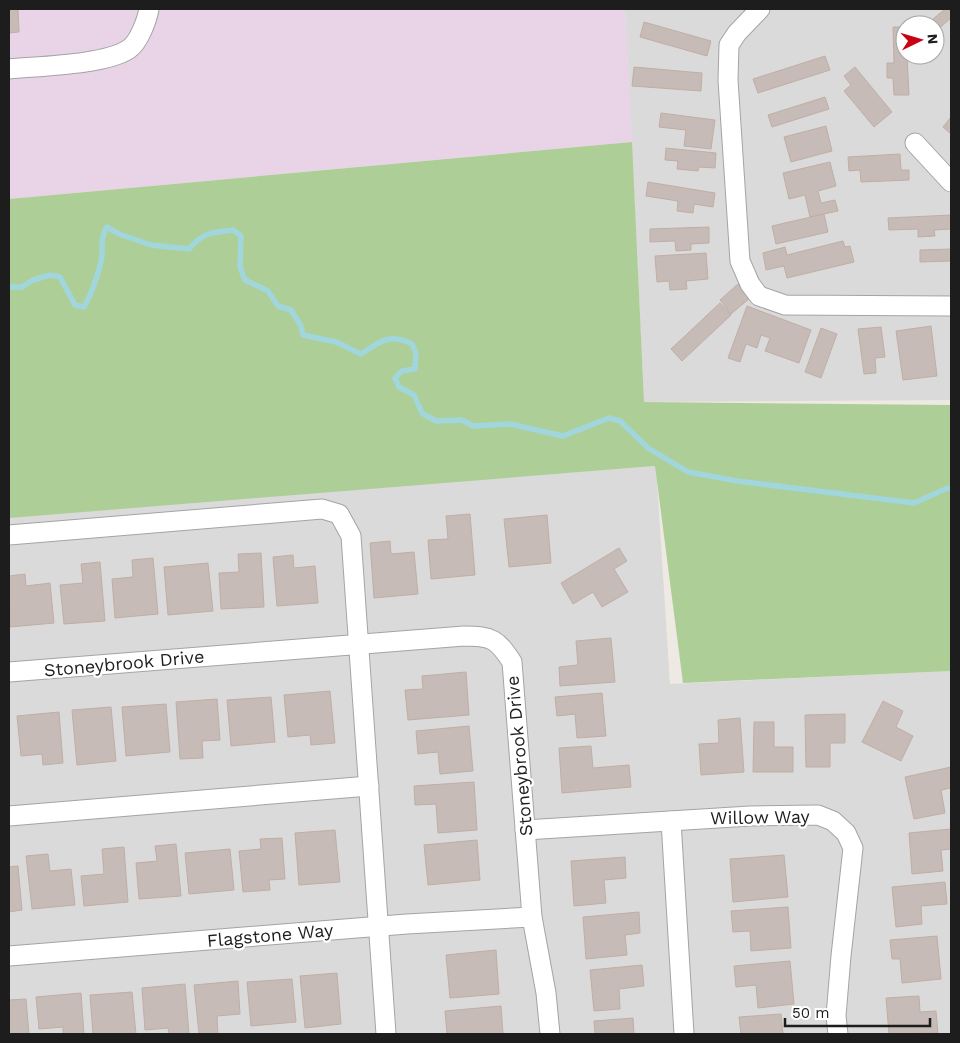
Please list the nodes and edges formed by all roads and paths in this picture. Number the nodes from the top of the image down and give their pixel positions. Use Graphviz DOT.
graph roads {
  1 [pos="149,9"];
  2 [pos="760,9"];
  3 [pos="9,69"];
  4 [pos="915,143"];
  5 [pos="951,182"];
  6 [pos="951,306"];
  7 [pos="9,535"];
  8 [pos="359,644"];
  9 [pos="9,672"];
  10 [pos="369,786"];
  11 [pos="9,816"];
  12 [pos="670,821"];
  13 [pos="526,830"];
  14 [pos="532,917"];
  15 [pos="378,926"];
  16 [pos="9,956"];
  17 [pos="386,1034"];
  18 [pos="550,1034"];
  19 [pos="684,1034"];
  20 [pos="838,1034"];
  1 -- 3 [label="street"];
  2 -- 6 [label="street"];
  4 -- 5 [label="street"];
  7 -- 8 [label="street"];
  8 -- 9 [label="street, Stoneybrook Drive"];
  8 -- 10 [label="street"];
  8 -- 13 [label="street, Stoneybrook Drive"];
  10 -- 11 [label="street"];
  10 -- 15 [label="street"];
  12 -- 13 [label="street, Willow Way"];
  12 -- 19 [label="street"];
  12 -- 20 [label="street, Willow Way"];
  13 -- 14 [label="street, Stoneybrook Drive"];
  14 -- 15 [label="street, Flagstone Way"];
  14 -- 18 [label="street, Stoneybrook Drive"];
  15 -- 16 [label="street, Flagstone Way"];
  15 -- 17 [label="street"];
}
